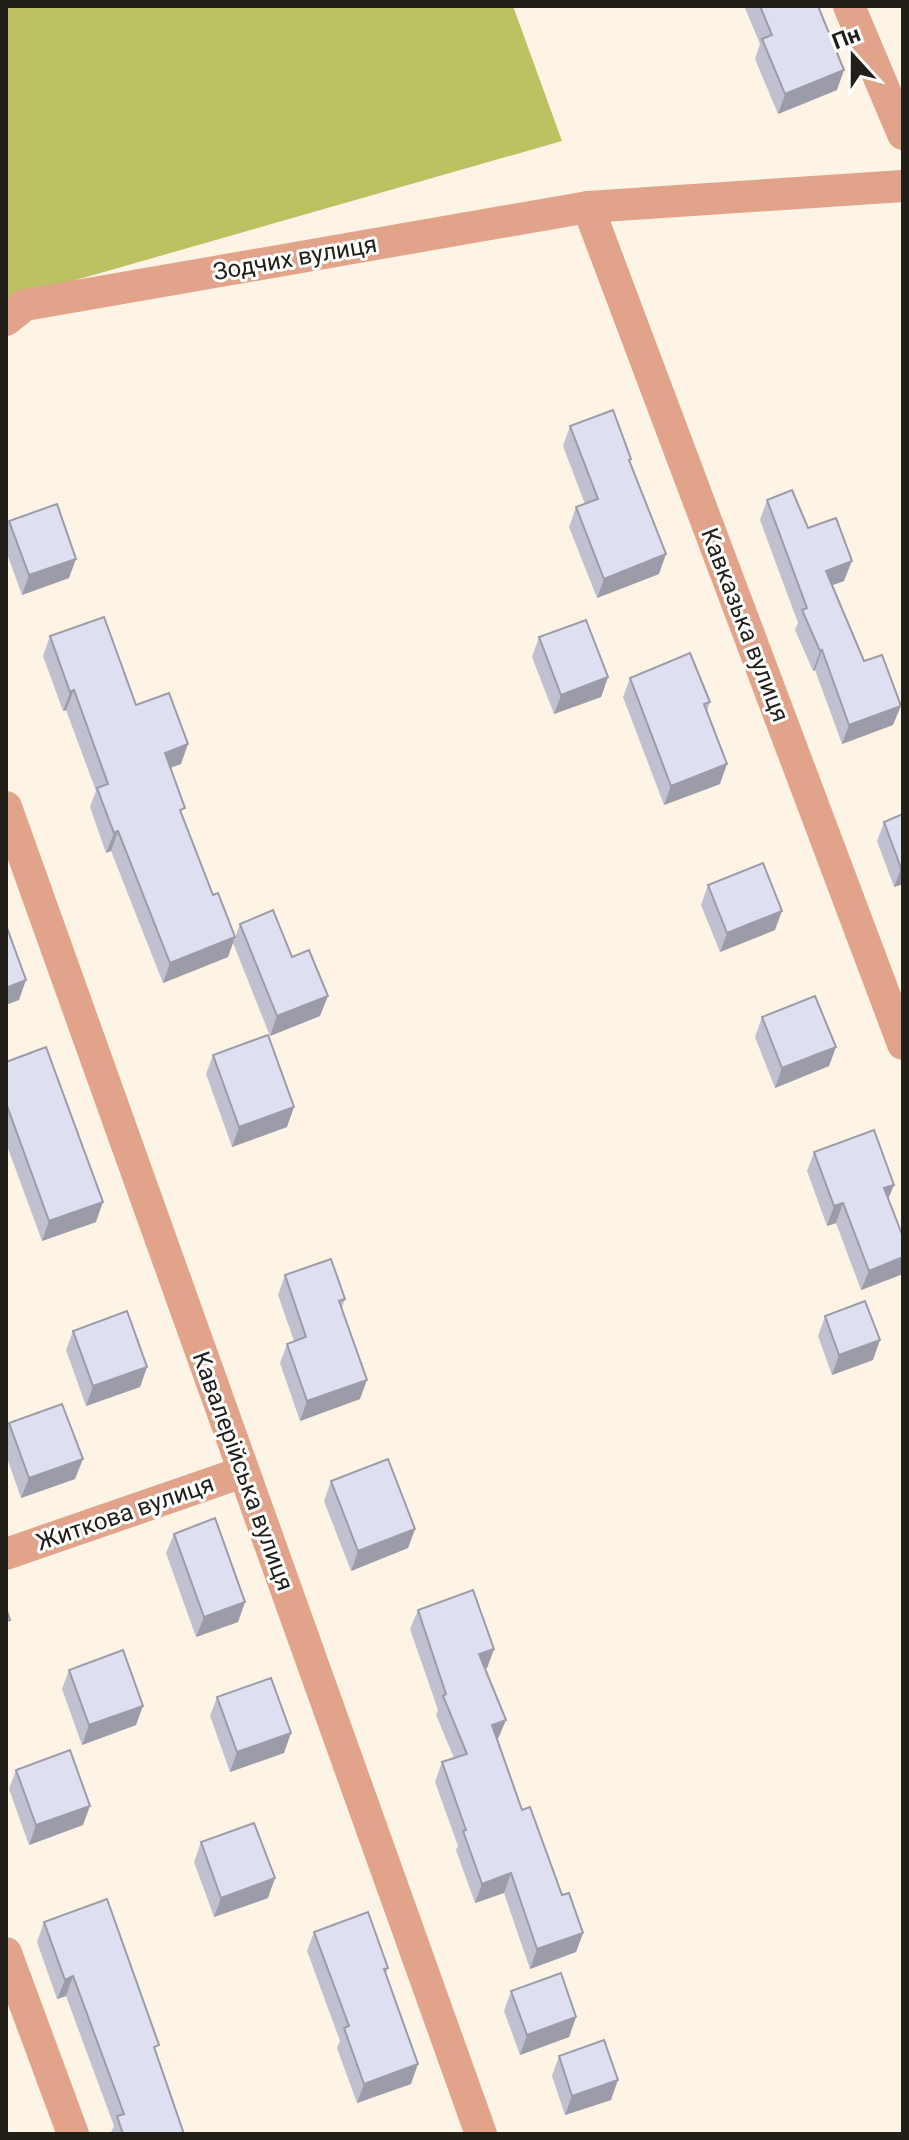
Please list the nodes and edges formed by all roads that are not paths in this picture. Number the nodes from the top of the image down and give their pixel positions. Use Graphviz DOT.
graph roads {
  1 [pos="849,6"];
  2 [pos="903,134"];
  3 [pos="903,186"];
  4 [pos="588,207"];
  5 [pos="6,320"];
  6 [pos="6,807"];
  7 [pos="903,1044"];
  8 [pos="243,1472"];
  9 [pos="6,1554"];
  10 [pos="6,1953"];
  11 [pos="73,2134"];
  12 [pos="481,2134"];
  1 -- 2 [label="street"];
  3 -- 4 [label="street, Зодчих вулиця"];
  4 -- 5 [label="street, Зодчих вулиця"];
  4 -- 7 [label="street, Кавказька вулиця"];
  6 -- 8 [label="street, Кавалерійська вулиця"];
  8 -- 9 [label="street, Житкова вулиця"];
  8 -- 12 [label="street, Кавалерійська вулиця"];
  10 -- 11 [label="street"];
}
